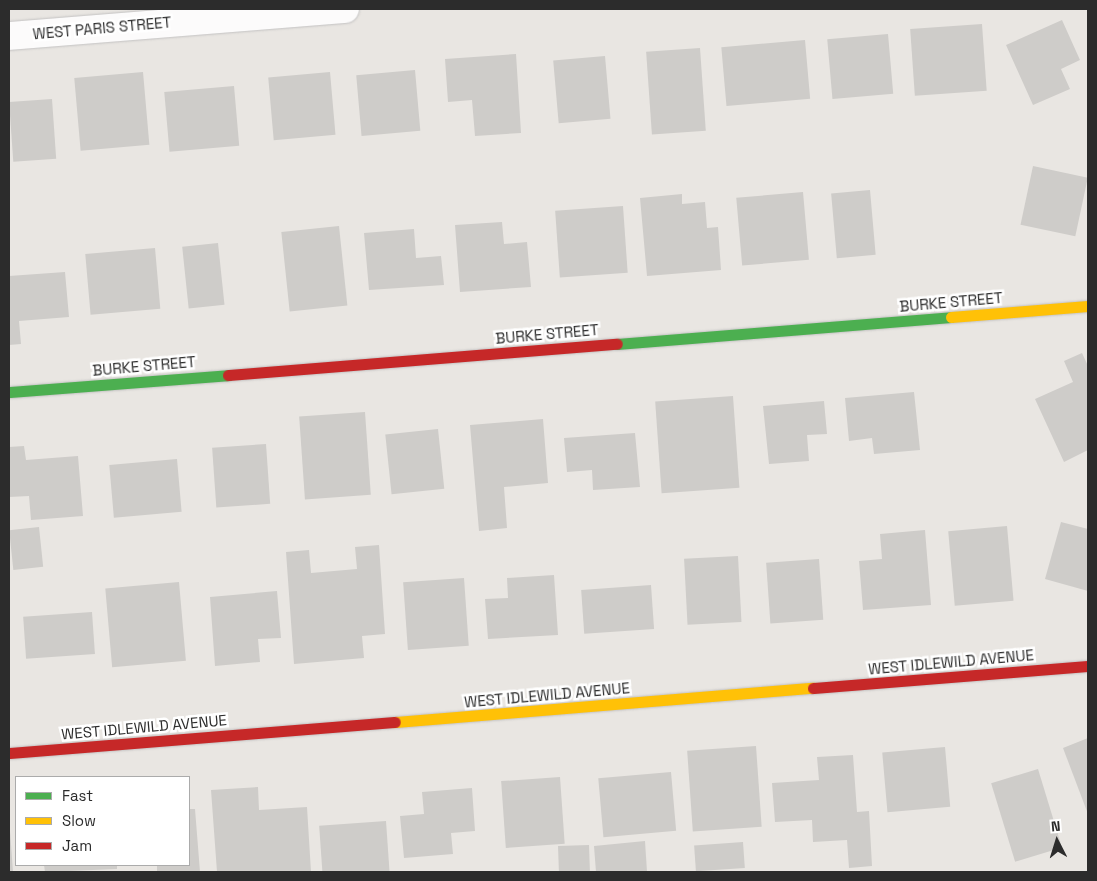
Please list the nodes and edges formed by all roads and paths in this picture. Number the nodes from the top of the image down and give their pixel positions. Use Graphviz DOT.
graph roads {
  1 [pos="345,9"];
  2 [pos="9,36"];
  3 [pos="1088,306"];
  4 [pos="9,392"];
  5 [pos="1088,666"];
  6 [pos="9,753"];
  1 -- 2 [label="street, WEST PARIS STREET"];
  3 -- 4 [label="street, BURKE STREET"];
  5 -- 6 [label="street, WEST IDLEWILD AVENUE"];
}
